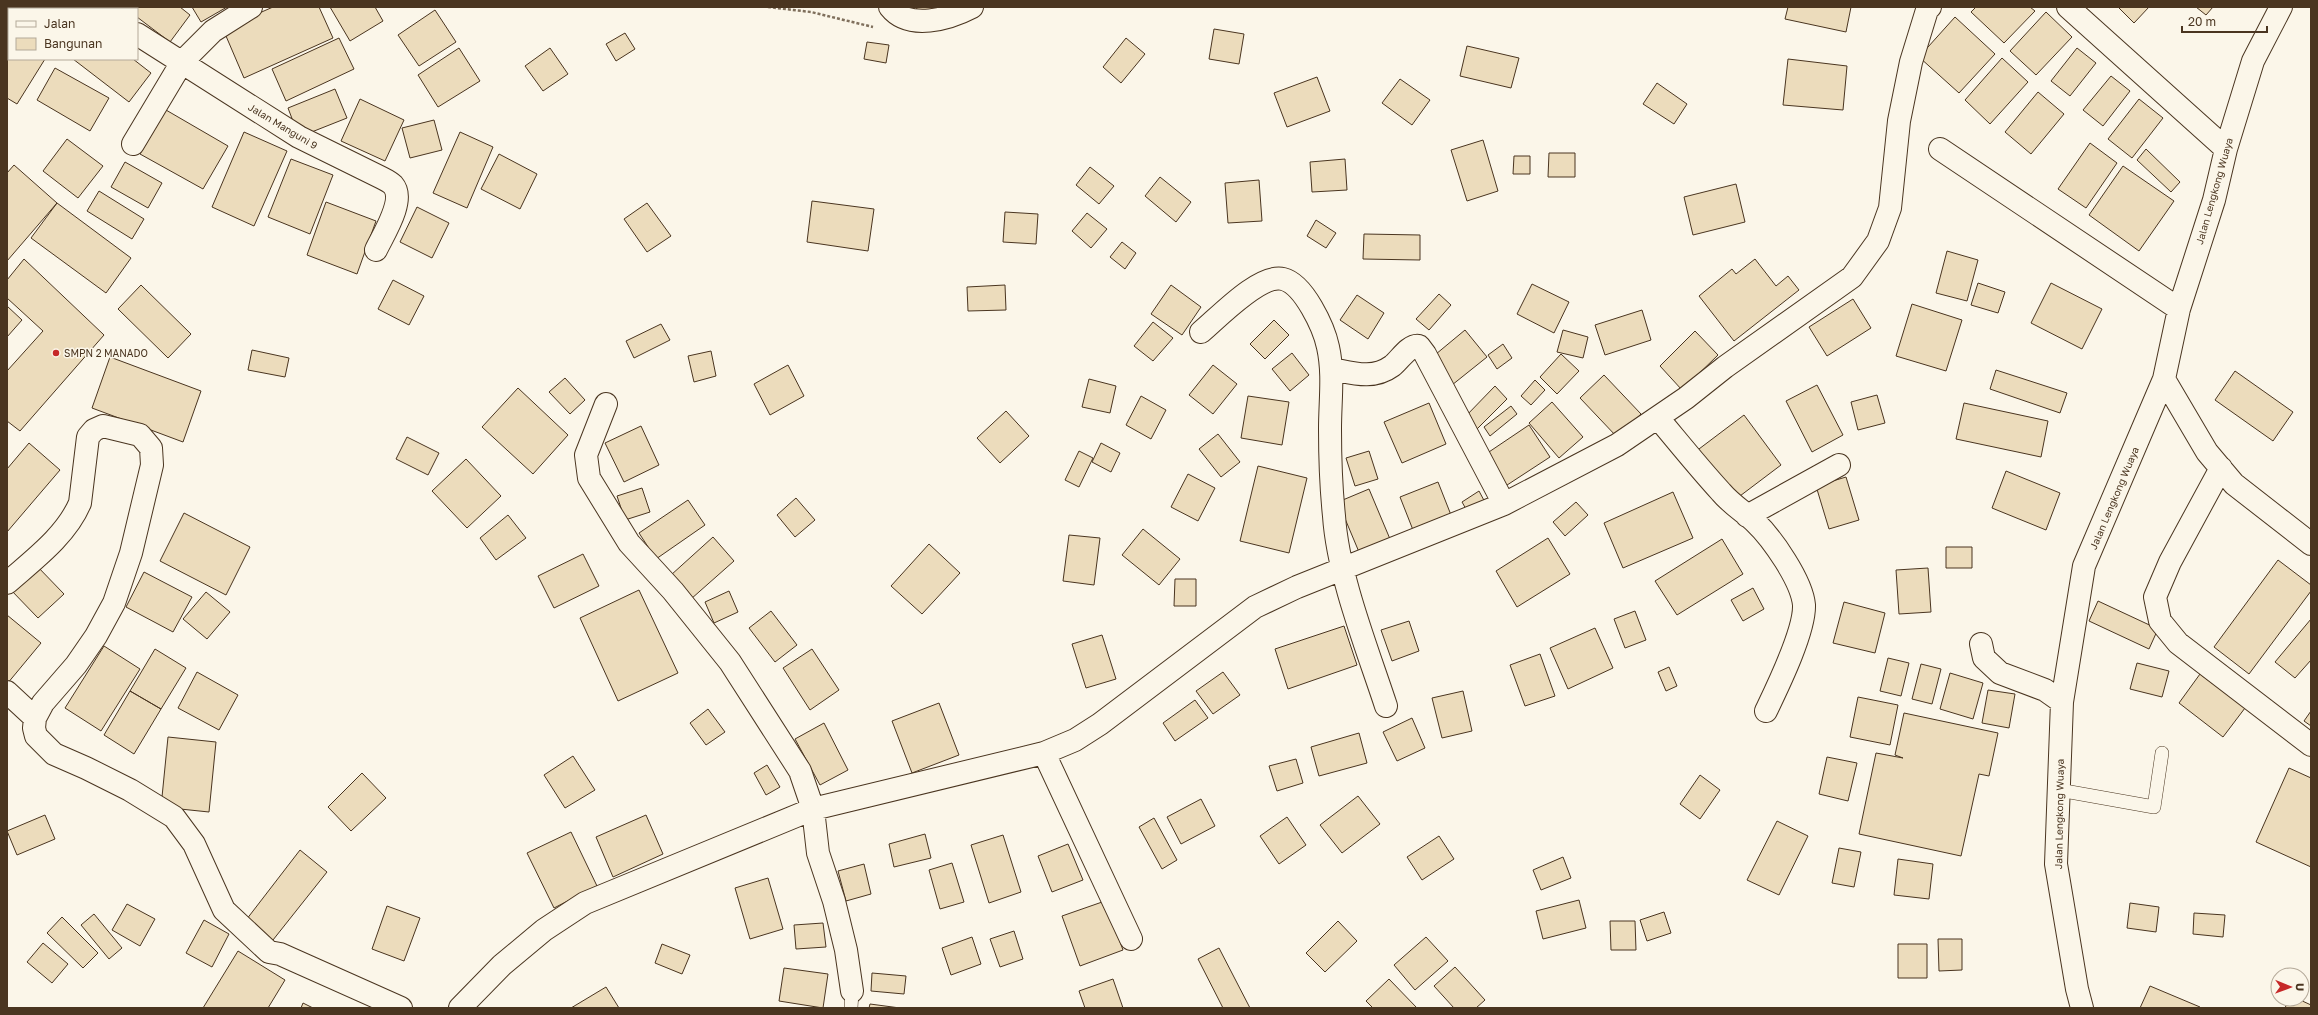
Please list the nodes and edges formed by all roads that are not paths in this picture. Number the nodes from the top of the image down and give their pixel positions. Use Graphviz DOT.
graph roads {
  1 [pos="251,7"];
  2 [pos="972,7"];
  3 [pos="1930,7"];
  4 [pos="2068,7"];
  5 [pos="2280,7"];
  6 [pos="893,11"];
  7 [pos="138,35"];
  8 [pos="182,62"];
  9 [pos="133,144"];
  10 [pos="1940,149"];
  11 [pos="2226,150"];
  12 [pos="376,250"];
  13 [pos="2179,309"];
  14 [pos="1201,332"];
  15 [pos="1332,369"];
  16 [pos="2164,379"];
  17 [pos="606,404"];
  18 [pos="1658,418"];
  19 [pos="1839,465"];
  20 [pos="2221,468"];
  21 [pos="1504,504"];
  22 [pos="1747,516"];
  23 [pos="2311,544"];
  24 [pos="1343,570"];
  25 [pos="7,583"];
  26 [pos="1981,644"];
  27 [pos="7,692"];
  28 [pos="2062,702"];
  29 [pos="1386,706"];
  30 [pos="1766,711"];
  31 [pos="35,718"];
  32 [pos="2311,745"];
  33 [pos="1044,753"];
  34 [pos="2162,753"];
  35 [pos="2059,790"];
  36 [pos="813,809"];
  37 [pos="1131,939"];
  38 [pos="851,1000"];
  39 [pos="401,1008"];
  40 [pos="460,1008"];
  41 [pos="2082,1008"];
  1 -- 8 [label="street"];
  2 -- 6 [label="street"];
  3 -- 18 [label="street"];
  4 -- 11 [label="street"];
  5 -- 11 [label="street, Jalan Lengkong Wuaya"];
  7 -- 8 [label="street, Jalan Manguni 9"];
  8 -- 9 [label="street"];
  8 -- 12 [label="street, Jalan Manguni 9"];
  10 -- 13 [label="street"];
  11 -- 13 [label="street, Jalan Lengkong Wuaya"];
  13 -- 16 [label="street, Jalan Lengkong Wuaya"];
  14 -- 15 [label="street"];
  15 -- 21 [label="street"];
  15 -- 24 [label="street"];
  16 -- 20 [label="street"];
  16 -- 28 [label="street, Jalan Lengkong Wuaya"];
  17 -- 36 [label="street"];
  18 -- 21 [label="street"];
  18 -- 22 [label="street"];
  19 -- 22 [label="street"];
  20 -- 23 [label="street"];
  20 -- 32 [label="street"];
  21 -- 24 [label="street"];
  22 -- 30 [label="street"];
  24 -- 29 [label="street"];
  24 -- 33 [label="street"];
  25 -- 31 [label="street"];
  26 -- 28 [label="street"];
  27 -- 31 [label="street"];
  28 -- 35 [label="street, Jalan Lengkong Wuaya"];
  31 -- 39 [label="street"];
  33 -- 36 [label="street"];
  33 -- 37 [label="street"];
  34 -- 35 [label="lane"];
  35 -- 41 [label="street, Jalan Lengkong Wuaya"];
  36 -- 38 [label="street"];
  36 -- 40 [label="street"];
}
